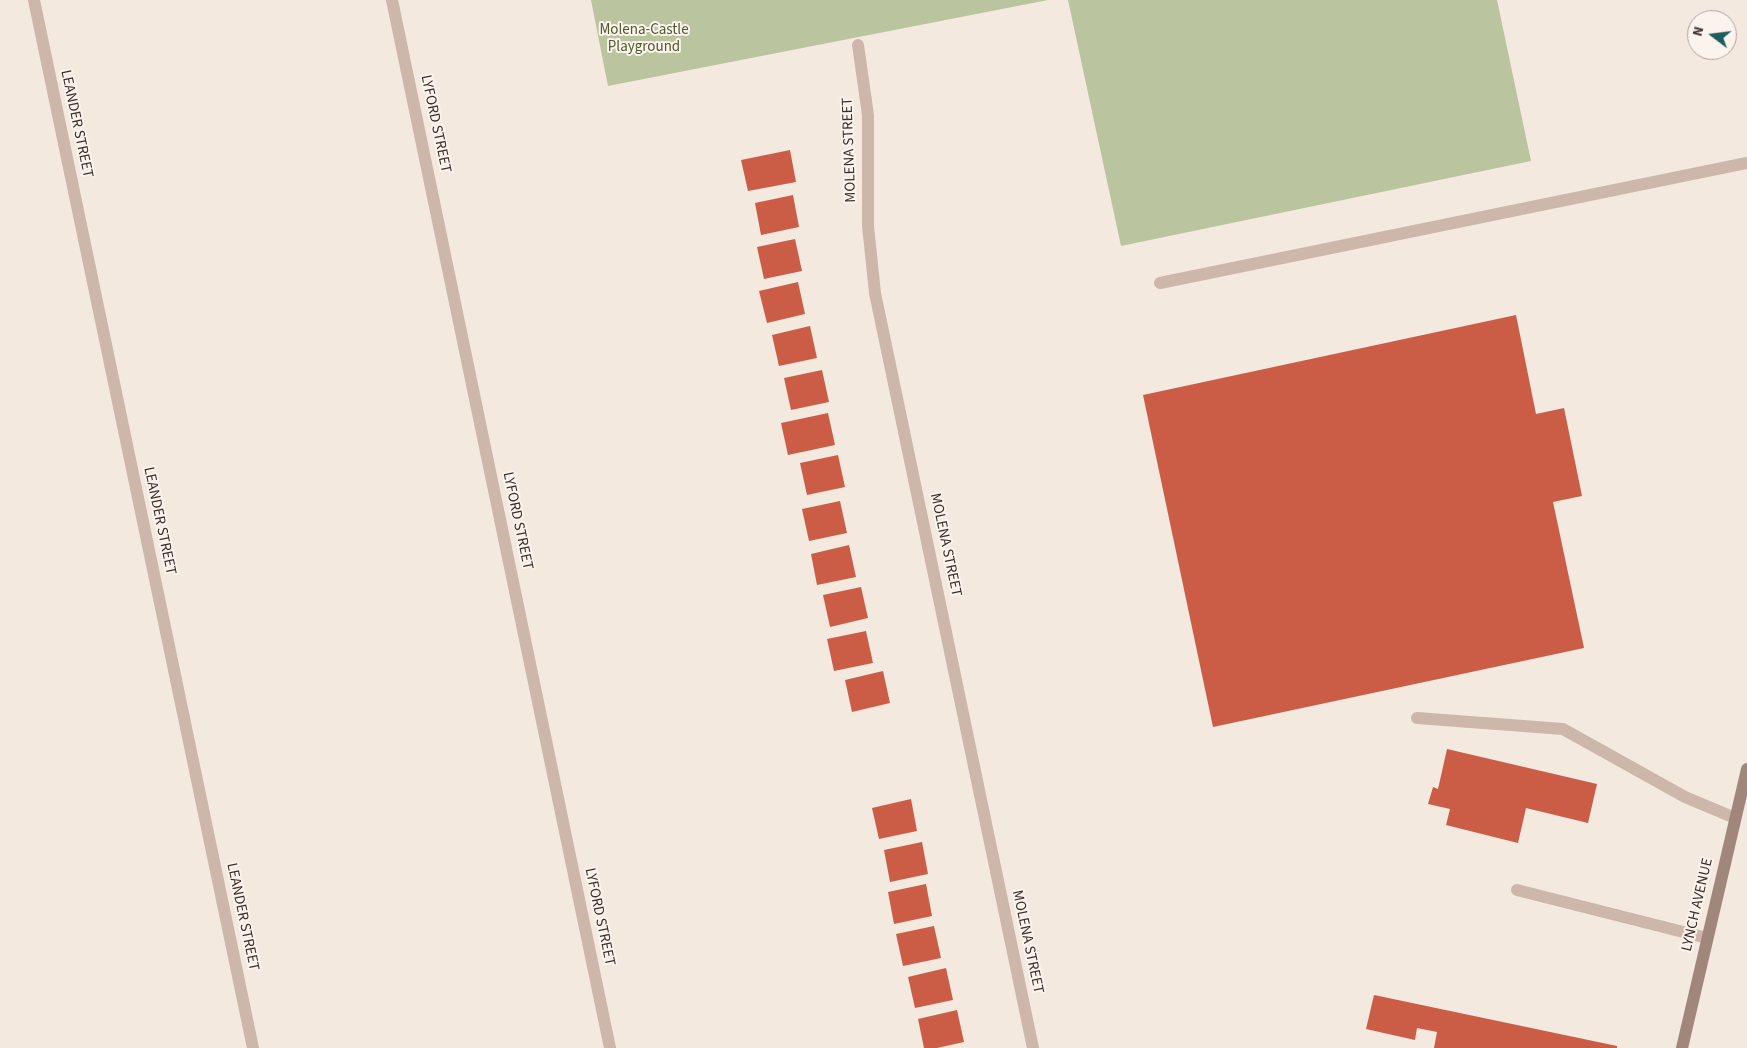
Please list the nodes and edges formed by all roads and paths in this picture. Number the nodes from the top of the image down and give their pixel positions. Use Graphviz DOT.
graph roads {
  1 [pos="34,0"];
  2 [pos="392,0"];
  3 [pos="858,45"];
  4 [pos="1747,163"];
  5 [pos="1160,283"];
  6 [pos="1417,718"];
  7 [pos="1747,769"];
  8 [pos="1736,818"];
  9 [pos="1517,890"];
  10 [pos="1707,938"];
  11 [pos="253,1048"];
  12 [pos="610,1048"];
  13 [pos="1033,1048"];
  14 [pos="1682,1048"];
  1 -- 11 [label="street, LEANDER STREET"];
  2 -- 12 [label="street, LYFORD STREET"];
  3 -- 13 [label="street, MOLENA STREET"];
  4 -- 5 [label="street"];
  6 -- 8 [label="street"];
  7 -- 8 [label="street, LYNCH AVENUE"];
  8 -- 10 [label="street, LYNCH AVENUE"];
  9 -- 10 [label="street"];
  10 -- 14 [label="street, LYNCH AVENUE"];
}
